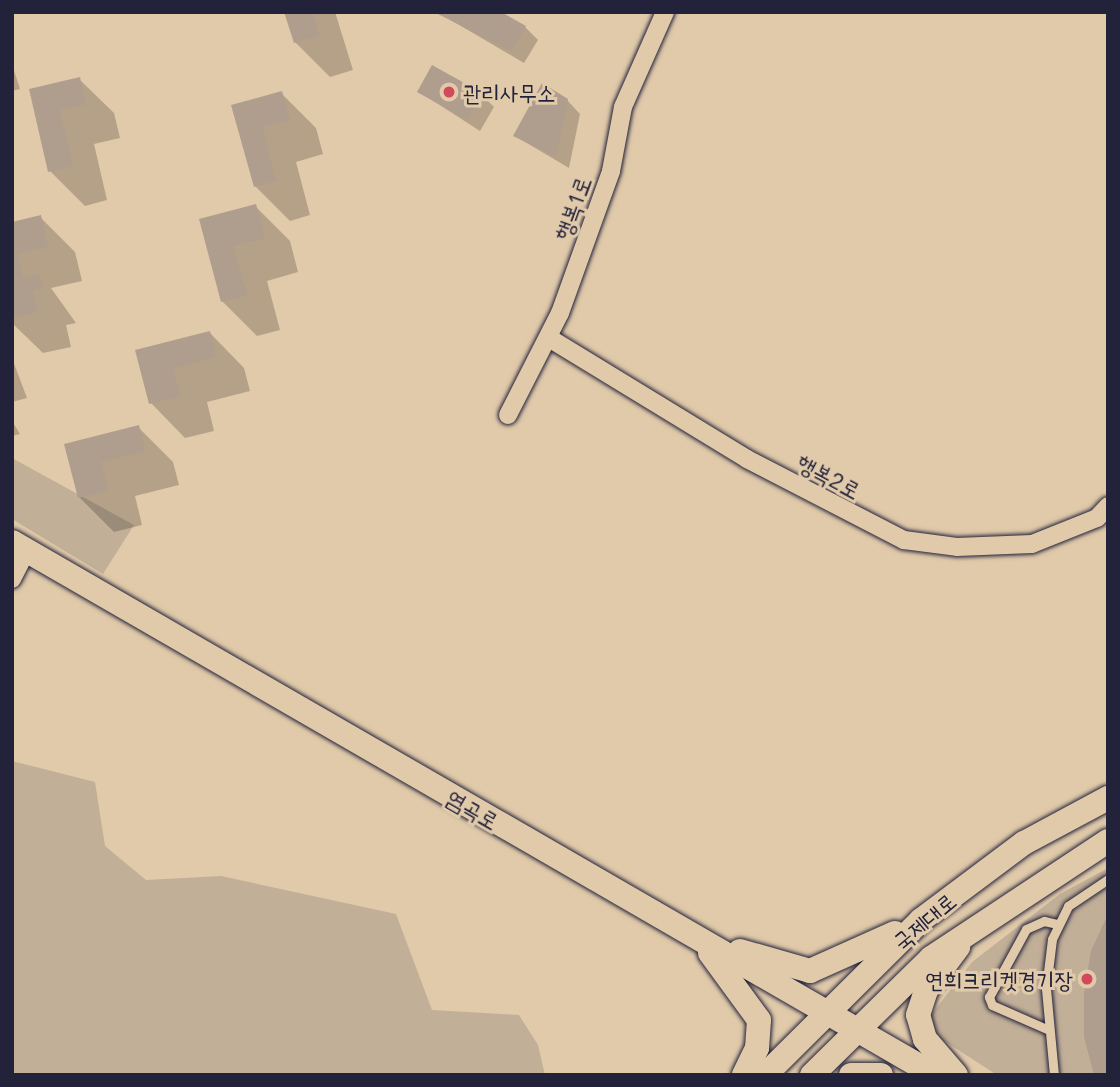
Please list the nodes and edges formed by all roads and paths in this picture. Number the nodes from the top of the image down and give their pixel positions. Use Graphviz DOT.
graph roads {
  1 [pos="665,12"];
  2 [pos="549,338"];
  3 [pos="508,415"];
  4 [pos="1108,506"];
  5 [pos="20,546"];
  6 [pos="12,579"];
  7 [pos="1108,798"];
  8 [pos="1108,841"];
  9 [pos="1108,879"];
  10 [pos="921,920"];
  11 [pos="1057,924"];
  12 [pos="971,930"];
  13 [pos="698,939"];
  14 [pos="824,1012"];
  15 [pos="853,1028"];
  16 [pos="1049,1030"];
  17 [pos="744,1075"];
  18 [pos="765,1075"];
  19 [pos="813,1075"];
  20 [pos="851,1075"];
  21 [pos="881,1075"];
  22 [pos="934,1075"];
  23 [pos="956,1075"];
  24 [pos="1054,1075"];
  1 -- 2 [label="street, 행복1로"];
  2 -- 3 [label="street, 행복1로"];
  2 -- 4 [label="street, 행복2로"];
  5 -- 6 [label="street"];
  5 -- 13 [label="main road, 염곡로"];
  7 -- 10 [label="main road, 국제대로"];
  8 -- 12 [label="main road, 국제대로"];
  9 -- 11 [label="lane"];
  10 -- 13 [label="main road"];
  10 -- 14 [label="main road, 국제대로"];
  11 -- 16 [label="lane"];
  11 -- 16 [label="lane"];
  12 -- 15 [label="main road, 국제대로"];
  12 -- 23 [label="main road"];
  13 -- 14 [label="main road, 염곡로"];
  13 -- 17 [label="main road"];
  14 -- 15 [label="main road, 염곡로"];
  14 -- 18 [label="main road, 국제대로"];
  15 -- 19 [label="main road, 국제대로"];
  15 -- 22 [label="main road, 염곡로"];
  16 -- 24 [label="lane"];
  20 -- 21 [label="main road"];
}
